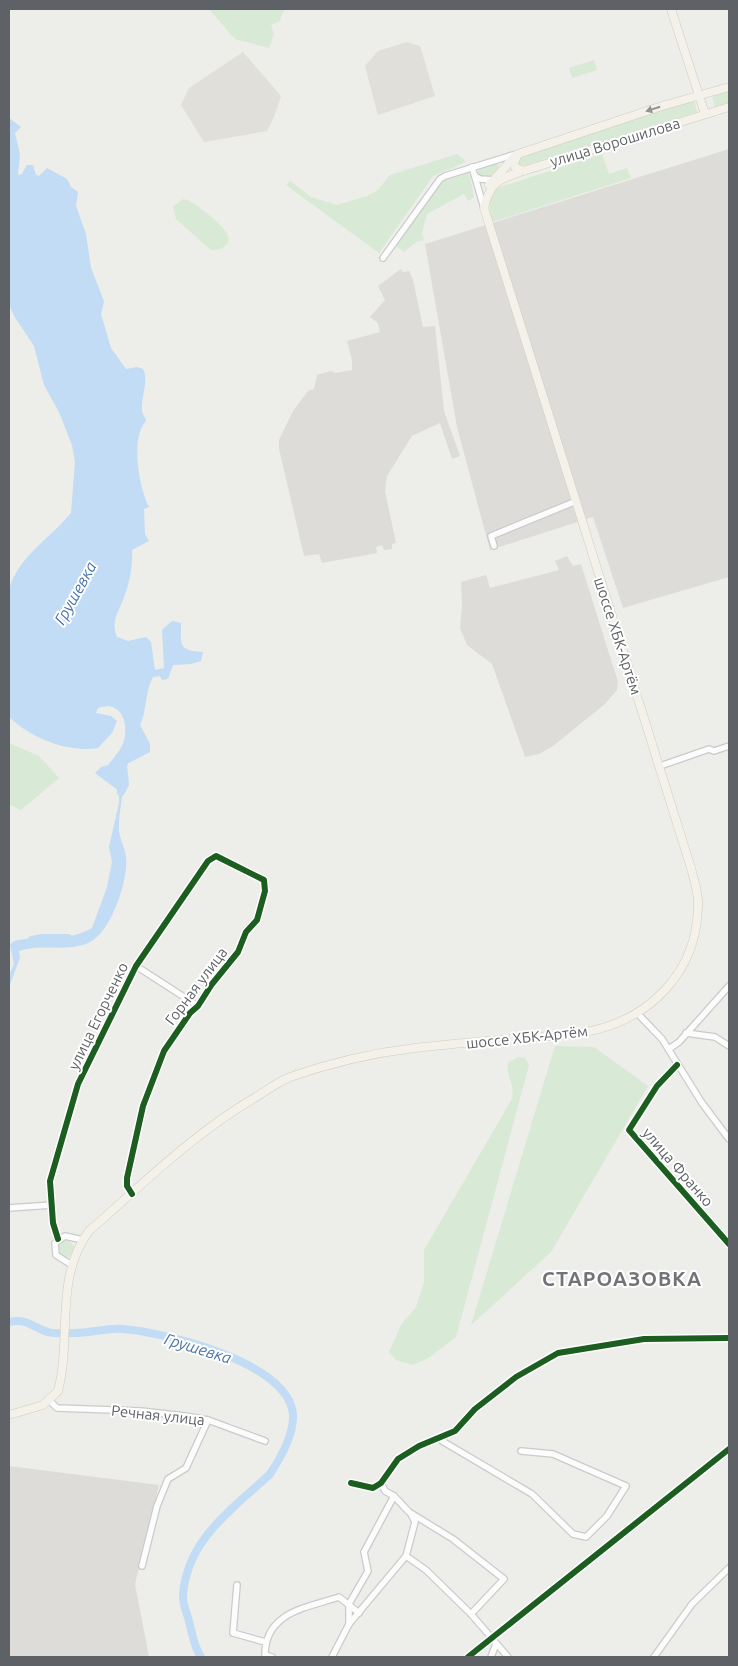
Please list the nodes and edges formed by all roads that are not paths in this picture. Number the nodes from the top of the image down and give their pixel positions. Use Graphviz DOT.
graph roads {
  1 [pos="672,9"];
  2 [pos="729,87"];
  3 [pos="699,95"];
  4 [pos="729,107"];
  5 [pos="705,114"];
  6 [pos="518,154"];
  7 [pos="472,166"];
  8 [pos="523,171"];
  9 [pos="474,176"];
  10 [pos="494,181"];
  11 [pos="484,208"];
  12 [pos="383,258"];
  13 [pos="574,502"];
  14 [pos="494,546"];
  15 [pos="729,746"];
  16 [pos="660,766"];
  17 [pos="264,880"];
  18 [pos="136,966"];
  19 [pos="729,986"];
  20 [pos="198,1006"];
  21 [pos="638,1014"];
  22 [pos="686,1033"];
  23 [pos="729,1046"];
  24 [pos="669,1048"];
  25 [pos="677,1065"];
  26 [pos="729,1140"];
  27 [pos="132,1194"];
  28 [pos="52,1205"];
  29 [pos="9,1208"];
  30 [pos="58,1239"];
  31 [pos="83,1240"];
  32 [pos="729,1244"];
  33 [pos="70,1264"];
  34 [pos="729,1338"];
  35 [pos="50,1401"];
  36 [pos="9,1414"];
  37 [pos="208,1420"];
  38 [pos="437,1438"];
  39 [pos="264,1441"];
  40 [pos="729,1449"];
  41 [pos="521,1451"];
  42 [pos="351,1483"];
  43 [pos="382,1483"];
  44 [pos="394,1496"];
  45 [pos="410,1512"];
  46 [pos="406,1556"];
  47 [pos="142,1566"];
  48 [pos="729,1568"];
  49 [pos="237,1585"];
  50 [pos="349,1604"];
  51 [pos="359,1612"];
  52 [pos="471,1614"];
  53 [pos="349,1624"];
  54 [pos="492,1637"];
  55 [pos="265,1642"];
  56 [pos="496,1644"];
  57 [pos="272,1657"];
  58 [pos="332,1657"];
  59 [pos="468,1657"];
  60 [pos="491,1657"];
  61 [pos="507,1657"];
  62 [pos="654,1657"];
  1 -- 3 [label="main road"];
  2 -- 3 [label="main road, улица Ворошилова"];
  3 -- 5 [label="main road"];
  3 -- 6 [label="main road, улица Ворошилова, one-way"];
  4 -- 5 [label="main road, улица Ворошилова"];
  5 -- 8 [label="main road, улица Ворошилова"];
  6 -- 7 [label="street, улица Ворошилова"];
  6 -- 8 [label="main road"];
  6 -- 10 [label="main road"];
  7 -- 9 [label="street"];
  7 -- 12 [label="street, улица Ворошилова"];
  8 -- 10 [label="main road"];
  9 -- 10 [label="street"];
  9 -- 11 [label="street"];
  10 -- 11 [label="main road"];
  11 -- 13 [label="main road, шоссе ХБК-Артём"];
  13 -- 14 [label="street"];
  13 -- 16 [label="main road, шоссе ХБК-Артём"];
  15 -- 16 [label="street"];
  16 -- 21 [label="main road, шоссе ХБК-Артём"];
  17 -- 18 [label="street, улица Егорченко"];
  17 -- 20 [label="street, Горная улица"];
  18 -- 20 [label="street"];
  18 -- 28 [label="street, улица Егорченко"];
  19 -- 22 [label="street"];
  20 -- 27 [label="street, Горная улица"];
  21 -- 24 [label="street"];
  21 -- 27 [label="main road, шоссе ХБК-Артём"];
  22 -- 23 [label="street"];
  22 -- 24 [label="street"];
  24 -- 25 [label="street"];
  25 -- 26 [label="street"];
  25 -- 32 [label="street, улица Франко"];
  27 -- 31 [label="main road, шоссе ХБК-Артём"];
  28 -- 29 [label="street"];
  28 -- 30 [label="street, улица Егорченко"];
  30 -- 31 [label="street"];
  30 -- 33 [label="street, улица Егорченко"];
  31 -- 33 [label="main road, шоссе ХБК-Артём"];
  33 -- 35 [label="main road, шоссе ХБК-Артём"];
  34 -- 38 [label="street"];
  35 -- 36 [label="main road"];
  35 -- 37 [label="street, Речная улица"];
  37 -- 39 [label="street, Речная улица"];
  37 -- 47 [label="street"];
  38 -- 41 [label="street"];
  38 -- 43 [label="street"];
  40 -- 54 [label="street"];
  42 -- 43 [label="street"];
  43 -- 44 [label="street"];
  44 -- 45 [label="street"];
  44 -- 50 [label="street"];
  45 -- 46 [label="street"];
  45 -- 52 [label="street"];
  46 -- 51 [label="street"];
  46 -- 52 [label="street"];
  48 -- 62 [label="street"];
  49 -- 55 [label="street"];
  50 -- 51 [label="street"];
  50 -- 53 [label="street"];
  50 -- 55 [label="street"];
  51 -- 53 [label="street"];
  52 -- 54 [label="street"];
  53 -- 58 [label="street"];
  54 -- 56 [label="street"];
  54 -- 59 [label="street"];
  55 -- 57 [label="street"];
  56 -- 60 [label="street"];
  56 -- 61 [label="street"];
}
